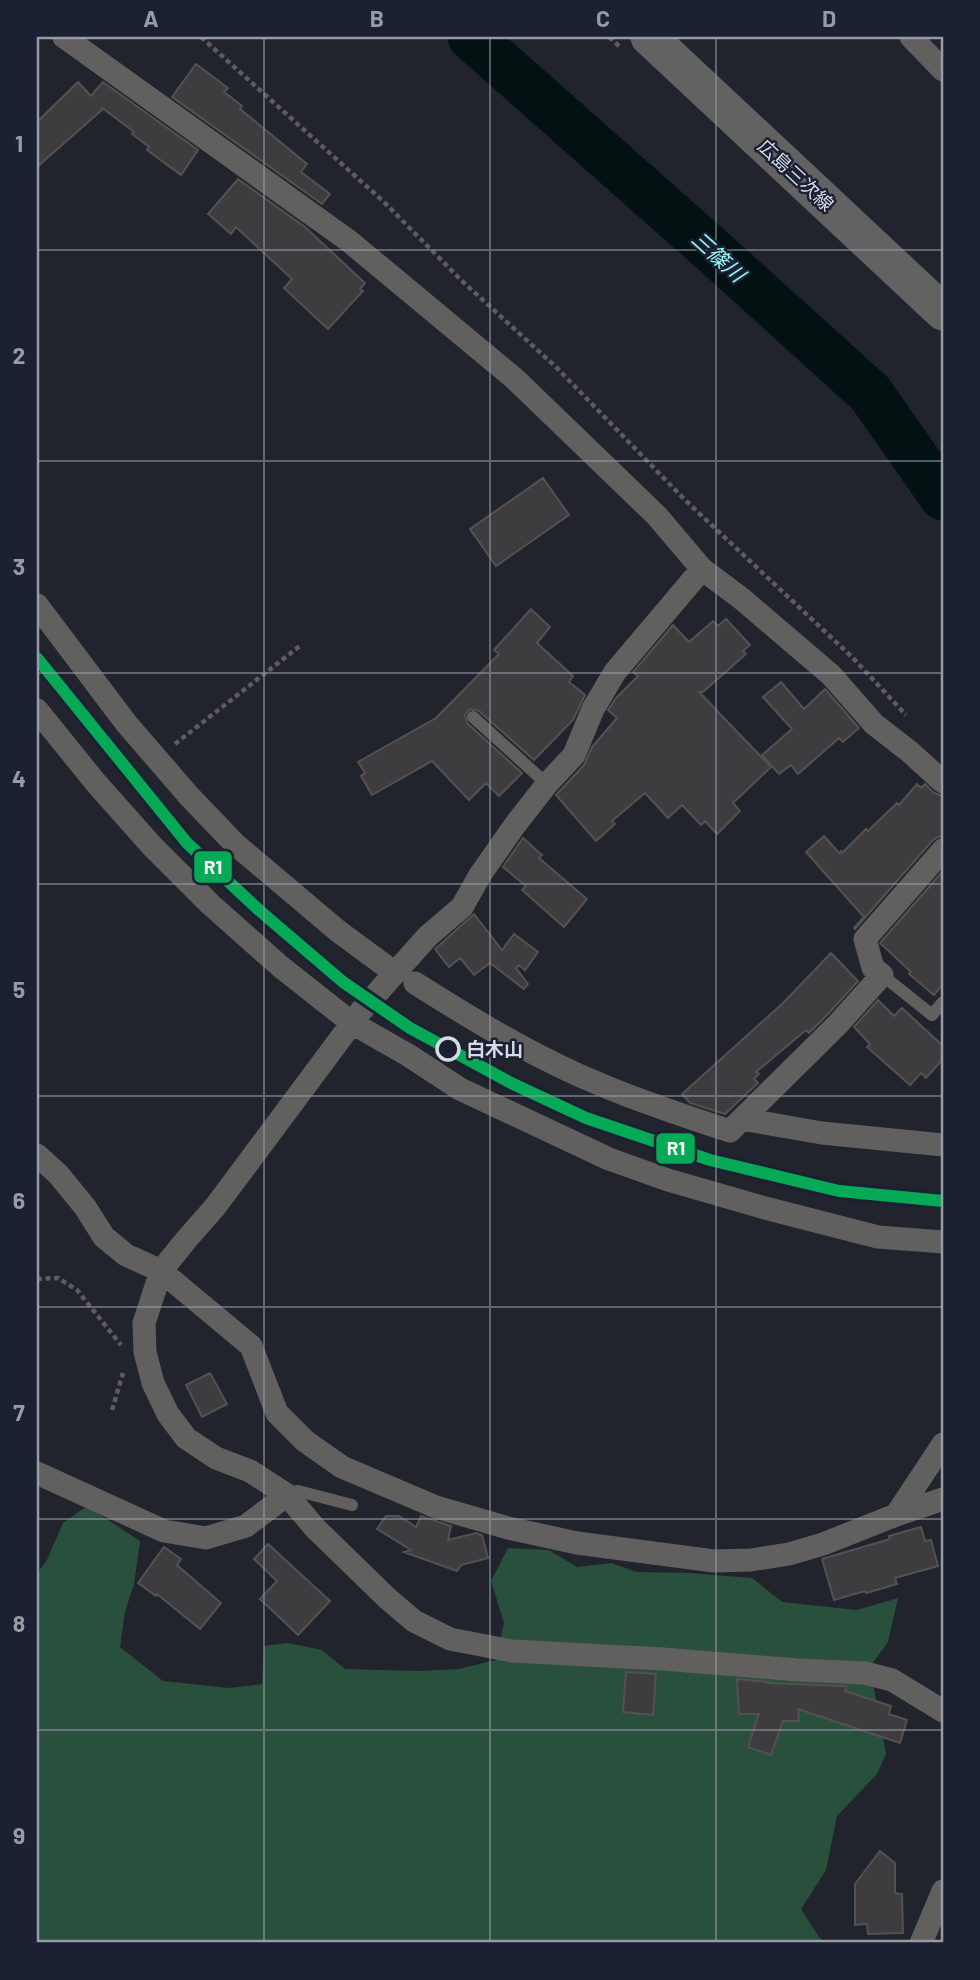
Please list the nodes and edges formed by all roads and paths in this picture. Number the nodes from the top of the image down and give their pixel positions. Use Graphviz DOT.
graph roads {
  1 [pos="64,37"];
  2 [pos="201,37"];
  3 [pos="649,37"];
  4 [pos="911,37"];
  5 [pos="943,69"];
  6 [pos="943,312"];
  7 [pos="702,569"];
  8 [pos="37,605"];
  9 [pos="301,645"];
  10 [pos="37,710"];
  11 [pos="473,717"];
  12 [pos="911,720"];
  13 [pos="156,758"];
  14 [pos="943,782"];
  15 [pos="547,784"];
  16 [pos="943,850"];
  17 [pos="882,975"];
  18 [pos="405,978"];
  19 [pos="943,1002"];
  20 [pos="352,1023"];
  21 [pos="743,1119"];
  22 [pos="943,1145"];
  23 [pos="37,1155"];
  24 [pos="943,1242"];
  25 [pos="161,1271"];
  26 [pos="37,1279"];
  27 [pos="134,1350"];
  28 [pos="113,1410"];
  29 [pos="943,1444"];
  30 [pos="37,1473"];
  31 [pos="287,1495"];
  32 [pos="943,1499"];
  33 [pos="352,1505"];
  34 [pos="896,1515"];
  35 [pos="943,1711"];
  36 [pos="943,1891"];
  37 [pos="921,1943"];
  1 -- 7 [label="street"];
  2 -- 12 [label="path"];
  3 -- 6 [label="main road, 広島三次線"];
  4 -- 5 [label="street"];
  7 -- 14 [label="street"];
  7 -- 15 [label="street"];
  8 -- 13 [label="street"];
  9 -- 13 [label="path"];
  10 -- 20 [label="street"];
  11 -- 15 [label="lane"];
  13 -- 18 [label="street"];
  15 -- 18 [label="street"];
  16 -- 17 [label="street"];
  17 -- 19 [label="lane"];
  17 -- 21 [label="street"];
  18 -- 20 [label="street"];
  18 -- 21 [label="street"];
  20 -- 24 [label="street"];
  20 -- 25 [label="street"];
  21 -- 22 [label="street"];
  23 -- 25 [label="street"];
  25 -- 27 [label="street"];
  25 -- 34 [label="street"];
  26 -- 27 [label="path"];
  27 -- 28 [label="path"];
  27 -- 31 [label="street"];
  29 -- 34 [label="street"];
  30 -- 31 [label="street"];
  31 -- 33 [label="lane"];
  31 -- 35 [label="street"];
  32 -- 34 [label="street"];
  36 -- 37 [label="street"];
}
